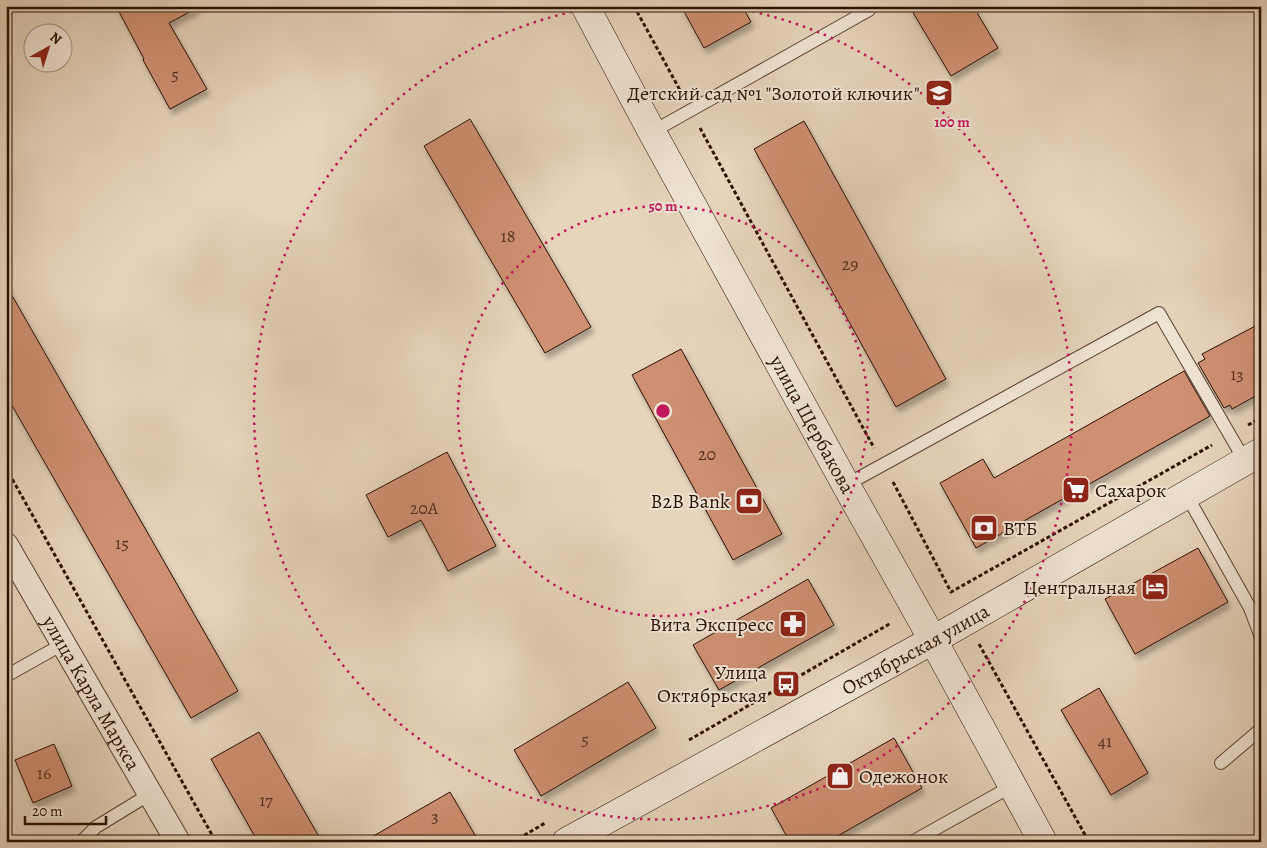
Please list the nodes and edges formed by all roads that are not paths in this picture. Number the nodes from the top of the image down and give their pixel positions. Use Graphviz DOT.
graph roads {
  1 [pos="584,6"];
  2 [pos="869,10"];
  3 [pos="652,132"];
  4 [pos="1253,456"];
  5 [pos="846,486"];
  6 [pos="1186,494"];
  7 [pos="6,545"];
  8 [pos="1255,608"];
  9 [pos="1261,637"];
  10 [pos="933,640"];
  11 [pos="63,644"];
  12 [pos="6,676"];
  13 [pos="1261,729"];
  14 [pos="1221,763"];
  15 [pos="1012,786"];
  16 [pos="150,794"];
  17 [pos="81,842"];
  18 [pos="178,842"];
  19 [pos="566,842"];
  20 [pos="912,842"];
  21 [pos="1043,842"];
  1 -- 3 [label="main road, улица Щербакова"];
  2 -- 3 [label="lane"];
  3 -- 5 [label="main road, улица Щербакова"];
  4 -- 5 [label="lane"];
  4 -- 6 [label="main road, Октябрьская улица"];
  5 -- 10 [label="main road, улица Щербакова"];
  6 -- 8 [label="lane"];
  6 -- 10 [label="main road, Октябрьская улица"];
  7 -- 11 [label="street, улица Карла Маркса"];
  8 -- 9 [label="lane"];
  10 -- 15 [label="main road, улица Щербакова"];
  10 -- 19 [label="main road, Октябрьская улица"];
  11 -- 12 [label="lane"];
  11 -- 16 [label="street, улица Карла Маркса"];
  13 -- 14 [label="lane"];
  15 -- 20 [label="lane"];
  15 -- 21 [label="main road, улица Щербакова"];
  16 -- 17 [label="lane"];
  16 -- 18 [label="street, улица Карла Маркса"];
}
